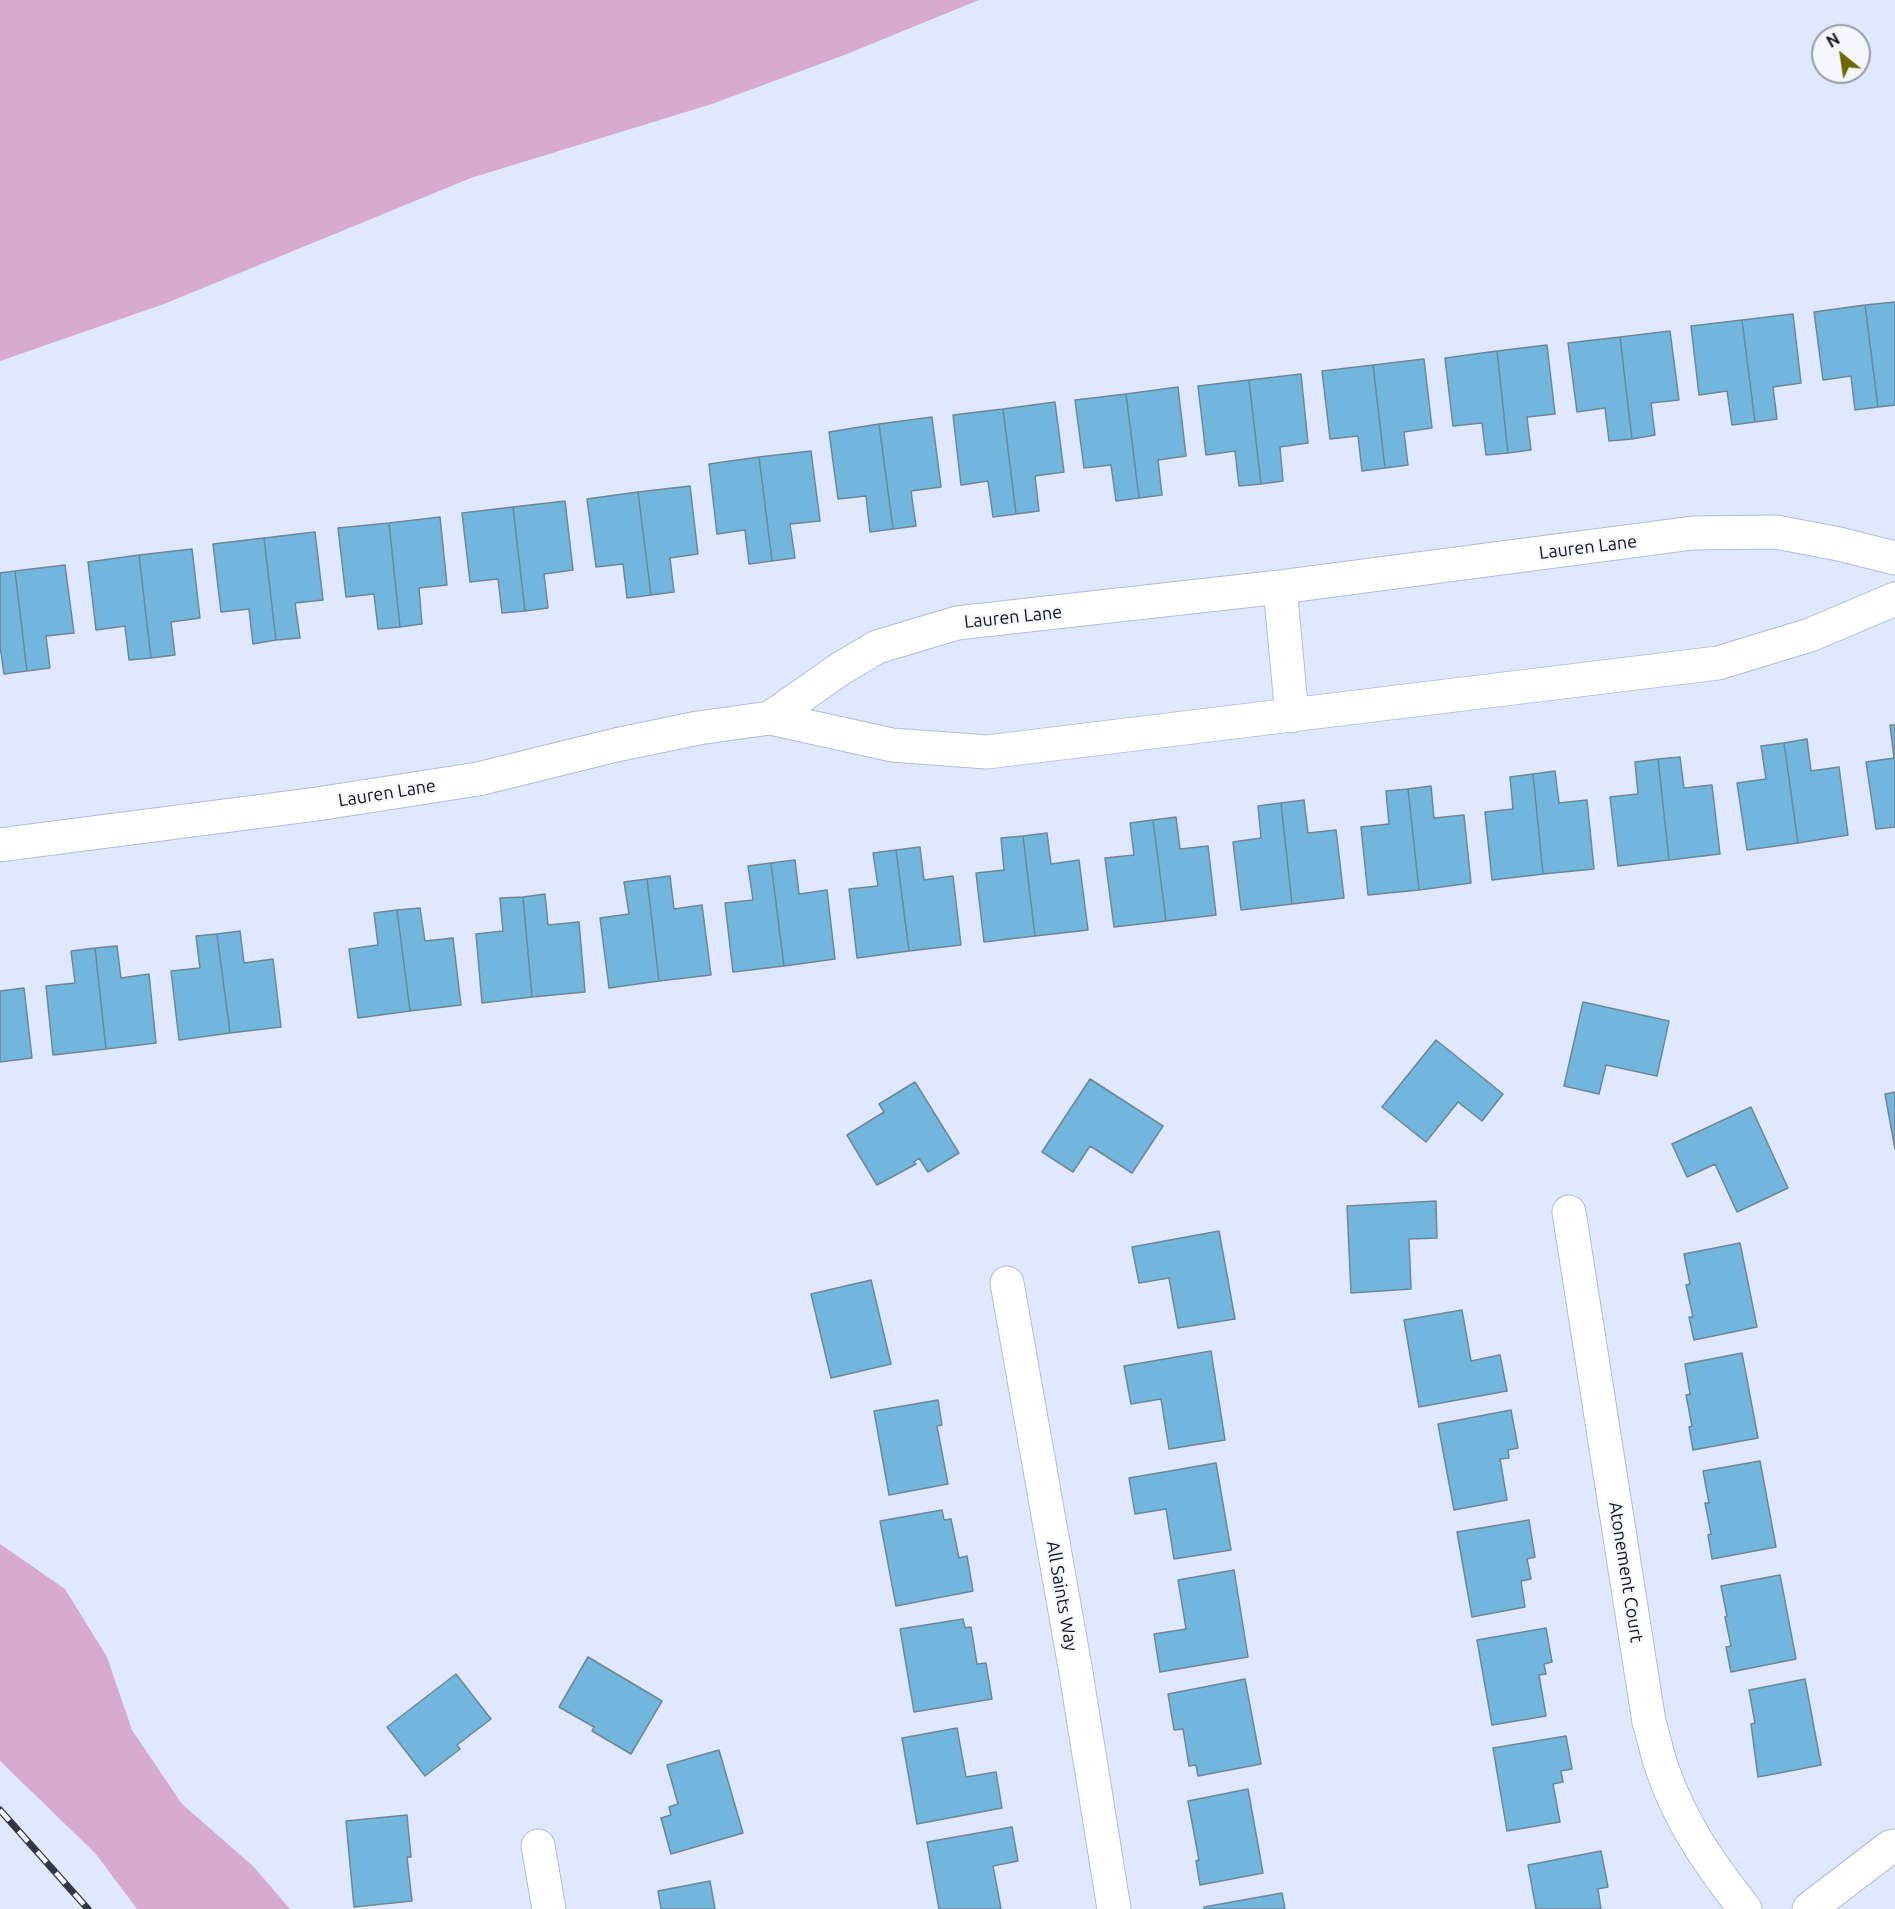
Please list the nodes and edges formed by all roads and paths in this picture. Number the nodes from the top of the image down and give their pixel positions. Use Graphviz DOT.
graph roads {
  1 [pos="1895,558"];
  2 [pos="1280,587"];
  3 [pos="1895,599"];
  4 [pos="1292,716"];
  5 [pos="770,718"];
  6 [pos="0,845"];
  7 [pos="1569,1212"];
  8 [pos="1007,1283"];
  9 [pos="538,1846"];
  10 [pos="1895,1846"];
  11 [pos="549,1909"];
  12 [pos="1114,1909"];
  13 [pos="1745,1909"];
  14 [pos="1809,1909"];
  1 -- 2 [label="street, Lauren Lane"];
  2 -- 4 [label="street"];
  2 -- 5 [label="street, Lauren Lane"];
  3 -- 4 [label="street, Lauren Lane"];
  4 -- 5 [label="street, Lauren Lane"];
  5 -- 6 [label="street, Lauren Lane"];
  7 -- 13 [label="street, Atonement Court"];
  8 -- 12 [label="street, All Saints Way"];
  9 -- 11 [label="street"];
  10 -- 14 [label="street"];
}
